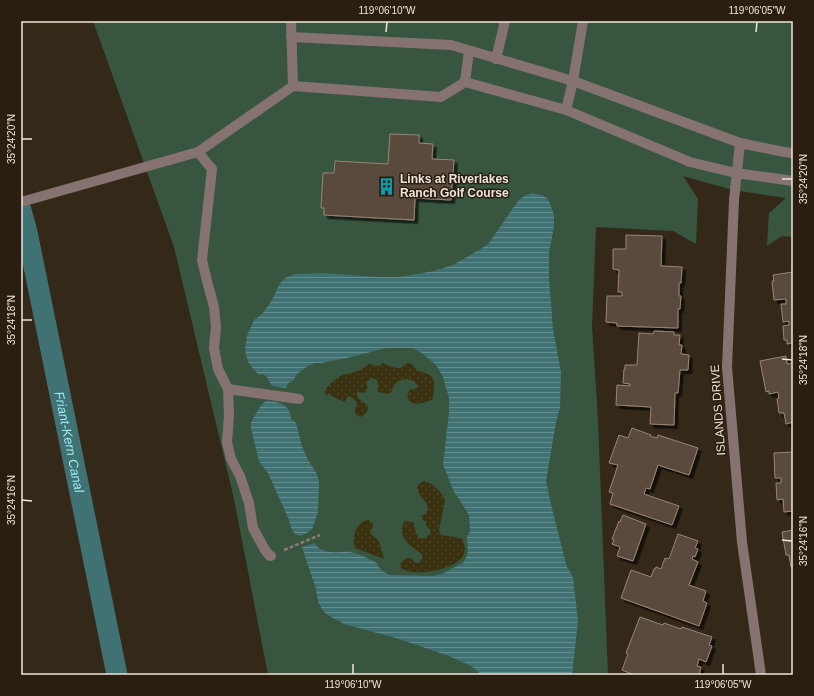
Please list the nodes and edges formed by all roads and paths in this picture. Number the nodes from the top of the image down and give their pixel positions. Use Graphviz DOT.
graph roads {
  1 [pos="291,21"];
  2 [pos="505,21"];
  3 [pos="583,21"];
  4 [pos="291,37"];
  5 [pos="469,51"];
  6 [pos="496,59"];
  7 [pos="573,81"];
  8 [pos="465,82"];
  9 [pos="293,86"];
  10 [pos="566,110"];
  11 [pos="740,143"];
  12 [pos="198,152"];
  13 [pos="793,152"];
  14 [pos="736,173"];
  15 [pos="793,181"];
  16 [pos="21,202"];
  17 [pos="228,389"];
  18 [pos="300,399"];
  19 [pos="320,535"];
  20 [pos="270,556"];
  21 [pos="761,675"];
  1 -- 4 [label="street"];
  2 -- 6 [label="street"];
  3 -- 7 [label="street"];
  4 -- 5 [label="street"];
  4 -- 9 [label="street"];
  5 -- 6 [label="street"];
  5 -- 8 [label="street"];
  6 -- 7 [label="street"];
  7 -- 10 [label="street"];
  7 -- 11 [label="street"];
  8 -- 9 [label="street"];
  8 -- 10 [label="street"];
  9 -- 12 [label="street"];
  10 -- 14 [label="street"];
  11 -- 13 [label="street"];
  11 -- 14 [label="street, ISLANDS DRIVE"];
  12 -- 16 [label="street"];
  12 -- 17 [label="street"];
  14 -- 15 [label="street"];
  14 -- 21 [label="street, ISLANDS DRIVE"];
  17 -- 18 [label="street"];
  17 -- 20 [label="street"];
  19 -- 20 [label="path"];
}
